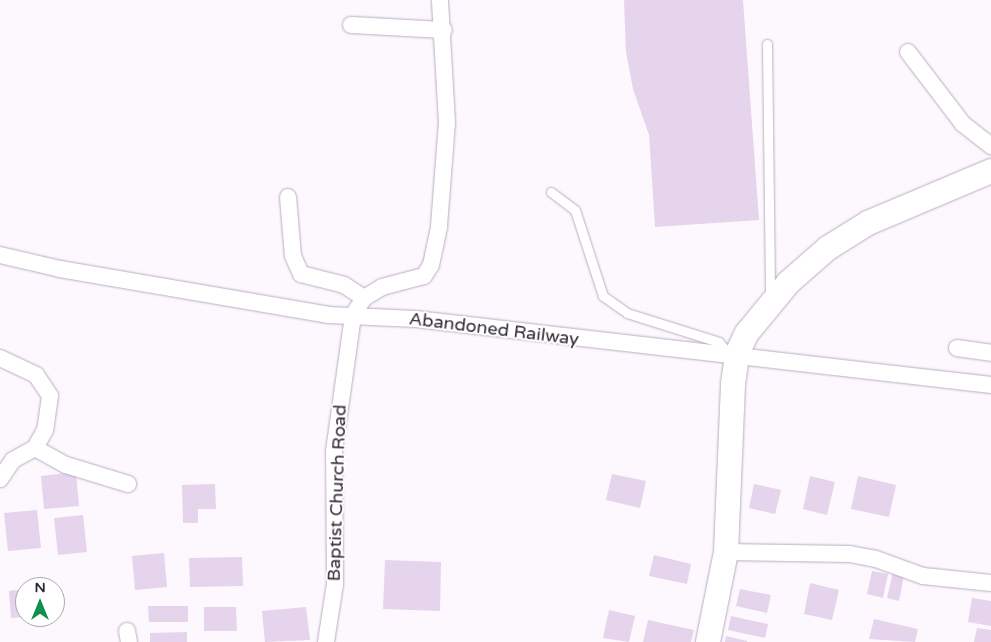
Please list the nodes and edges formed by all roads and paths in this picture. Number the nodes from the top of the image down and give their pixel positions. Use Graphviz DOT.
graph roads {
  1 [pos="440,0"];
  2 [pos="351,25"];
  3 [pos="444,30"];
  4 [pos="766,44"];
  5 [pos="908,52"];
  6 [pos="991,146"];
  7 [pos="991,171"];
  8 [pos="550,192"];
  9 [pos="288,197"];
  10 [pos="0,255"];
  11 [pos="364,298"];
  12 [pos="770,306"];
  13 [pos="353,314"];
  14 [pos="958,348"];
  15 [pos="991,353"];
  16 [pos="733,354"];
  17 [pos="0,358"];
  18 [pos="991,385"];
  19 [pos="35,448"];
  20 [pos="0,479"];
  21 [pos="128,484"];
  22 [pos="726,552"];
  23 [pos="991,583"];
  24 [pos="326,642"];
  25 [pos="708,642"];
  1 -- 3 [label="street"];
  2 -- 3 [label="street"];
  3 -- 11 [label="street"];
  4 -- 12 [label="lane"];
  5 -- 6 [label="street"];
  7 -- 12 [label="street"];
  8 -- 16 [label="lane"];
  9 -- 11 [label="street"];
  10 -- 13 [label="street, Abandoned Railway"];
  11 -- 13 [label="street"];
  12 -- 16 [label="street"];
  13 -- 16 [label="street, Abandoned Railway"];
  13 -- 24 [label="street, Baptist Church Road"];
  14 -- 15 [label="street"];
  16 -- 18 [label="street, Abandoned Railway"];
  16 -- 22 [label="street"];
  17 -- 19 [label="street"];
  19 -- 20 [label="street"];
  19 -- 21 [label="street"];
  22 -- 23 [label="street"];
  22 -- 25 [label="street"];
}
